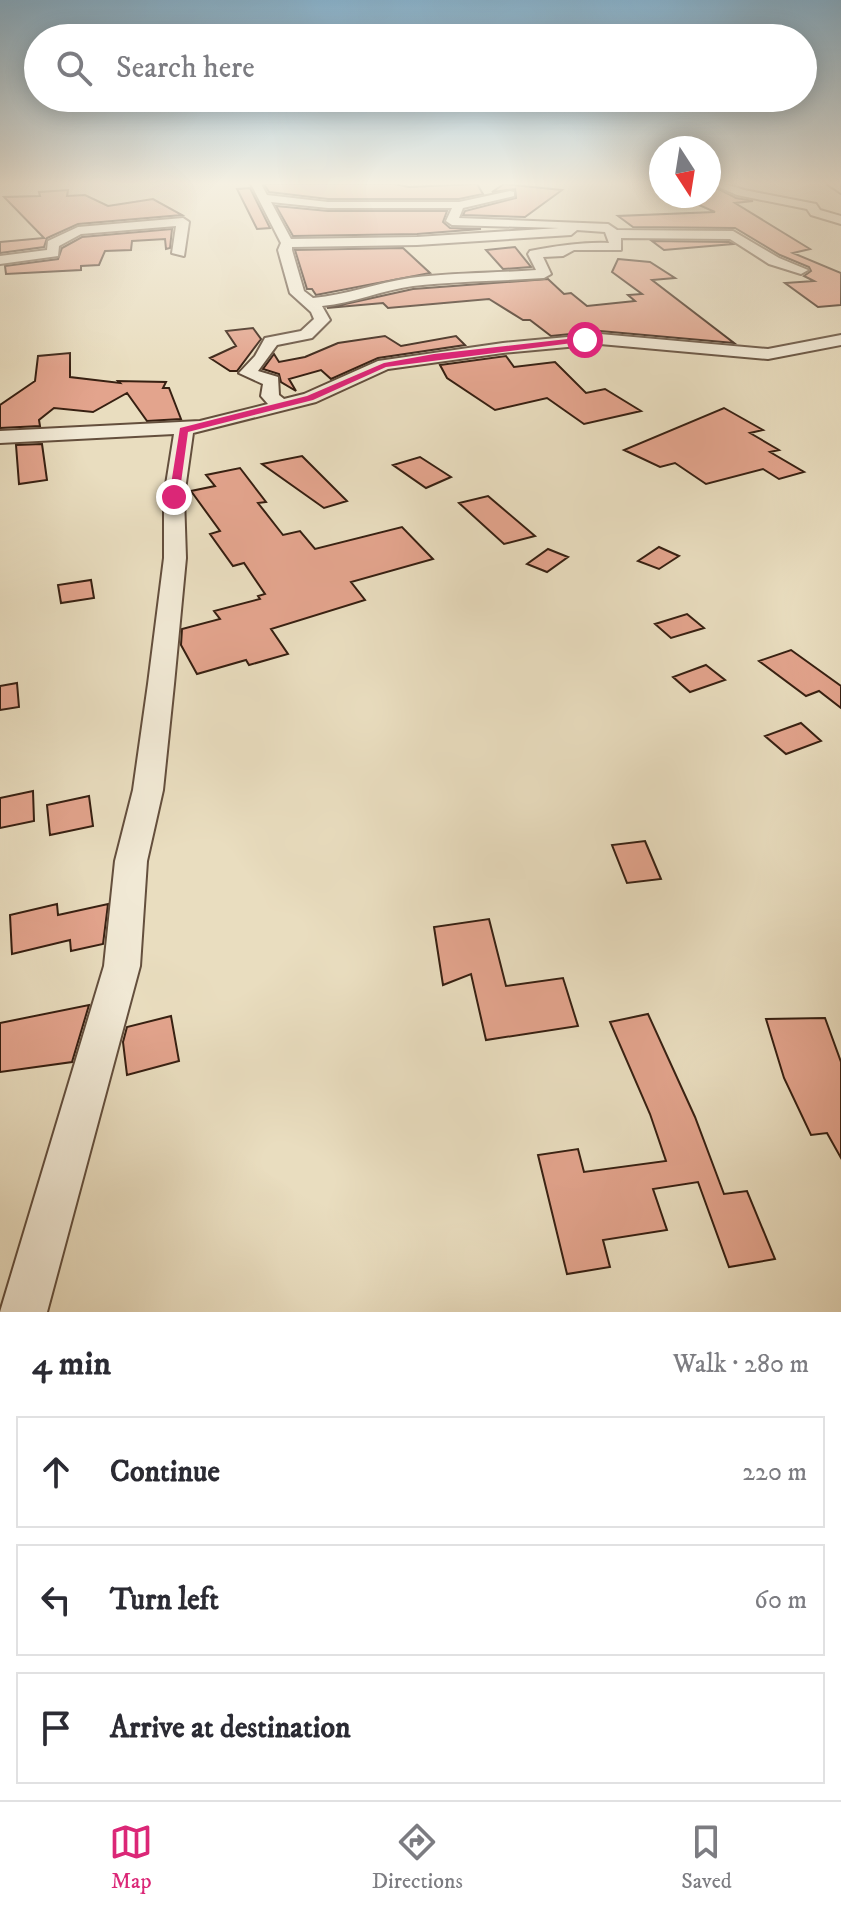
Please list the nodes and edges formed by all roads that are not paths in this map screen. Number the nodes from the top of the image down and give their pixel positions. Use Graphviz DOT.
graph roads {
  1 [pos="53,245"];
  2 [pos="180,245"];
  3 [pos="286,245"];
  4 [pos="566,245"];
  5 [pos="749,245"];
  6 [pos="179,253"];
  7 [pos="0,260"];
  8 [pos="801,270"];
  9 [pos="310,303"];
  10 [pos="841,340"];
  11 [pos="810,347"];
  12 [pos="841,352"];
  13 [pos="281,406"];
  14 [pos="184,430"];
  15 [pos="0,437"];
  16 [pos="23,1312"];
  1 -- 7 [label="street"];
  2 -- 6 [label="street"];
  3 -- 9 [label="street"];
  4 -- 9 [label="street"];
  5 -- 8 [label="street"];
  9 -- 13 [label="street"];
  10 -- 11 [label="street"];
  11 -- 12 [label="street"];
  11 -- 13 [label="street"];
  13 -- 14 [label="street"];
  14 -- 15 [label="street"];
  14 -- 16 [label="street"];
}
